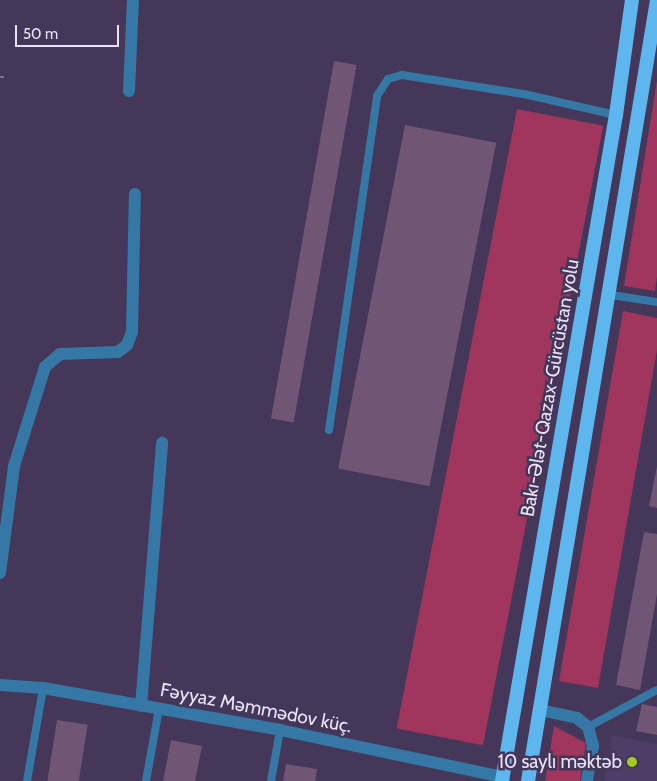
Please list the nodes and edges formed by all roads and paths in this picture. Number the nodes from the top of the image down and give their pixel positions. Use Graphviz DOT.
graph roads {
  1 [pos="133,0"];
  2 [pos="632,0"];
  3 [pos="657,0"];
  4 [pos="129,91"];
  5 [pos="616,115"];
  6 [pos="135,194"];
  7 [pos="611,295"];
  8 [pos="657,302"];
  9 [pos="329,430"];
  10 [pos="162,443"];
  11 [pos="0,573"];
  12 [pos="0,686"];
  13 [pos="43,688"];
  14 [pos="657,690"];
  15 [pos="141,706"];
  16 [pos="159,709"];
  17 [pos="540,710"];
  18 [pos="588,727"];
  19 [pos="280,730"];
  20 [pos="502,779"];
  21 [pos="28,781"];
  22 [pos="146,781"];
  23 [pos="271,781"];
  24 [pos="528,781"];
  25 [pos="587,781"];
  1 -- 4 [label="street"];
  2 -- 5 [label="highway, Bakı-Ələt-Qazax-Gürcüstan yolu"];
  3 -- 7 [label="highway"];
  5 -- 9 [label="lane"];
  5 -- 20 [label="highway, Bakı-Ələt-Qazax-Gürcüstan yolu"];
  6 -- 11 [label="street"];
  7 -- 8 [label="lane"];
  7 -- 17 [label="highway"];
  10 -- 15 [label="street"];
  12 -- 13 [label="street, Fəyyaz Məmmədov küç."];
  13 -- 15 [label="street, Fəyyaz Məmmədov küç."];
  13 -- 21 [label="lane"];
  14 -- 18 [label="lane"];
  15 -- 16 [label="street, Fəyyaz Məmmədov küç."];
  16 -- 19 [label="street, Fəyyaz Məmmədov küç."];
  16 -- 22 [label="lane"];
  17 -- 18 [label="street"];
  17 -- 24 [label="highway"];
  18 -- 25 [label="street"];
  19 -- 20 [label="street, Fəyyaz Məmmədov küç."];
  19 -- 23 [label="lane"];
}
